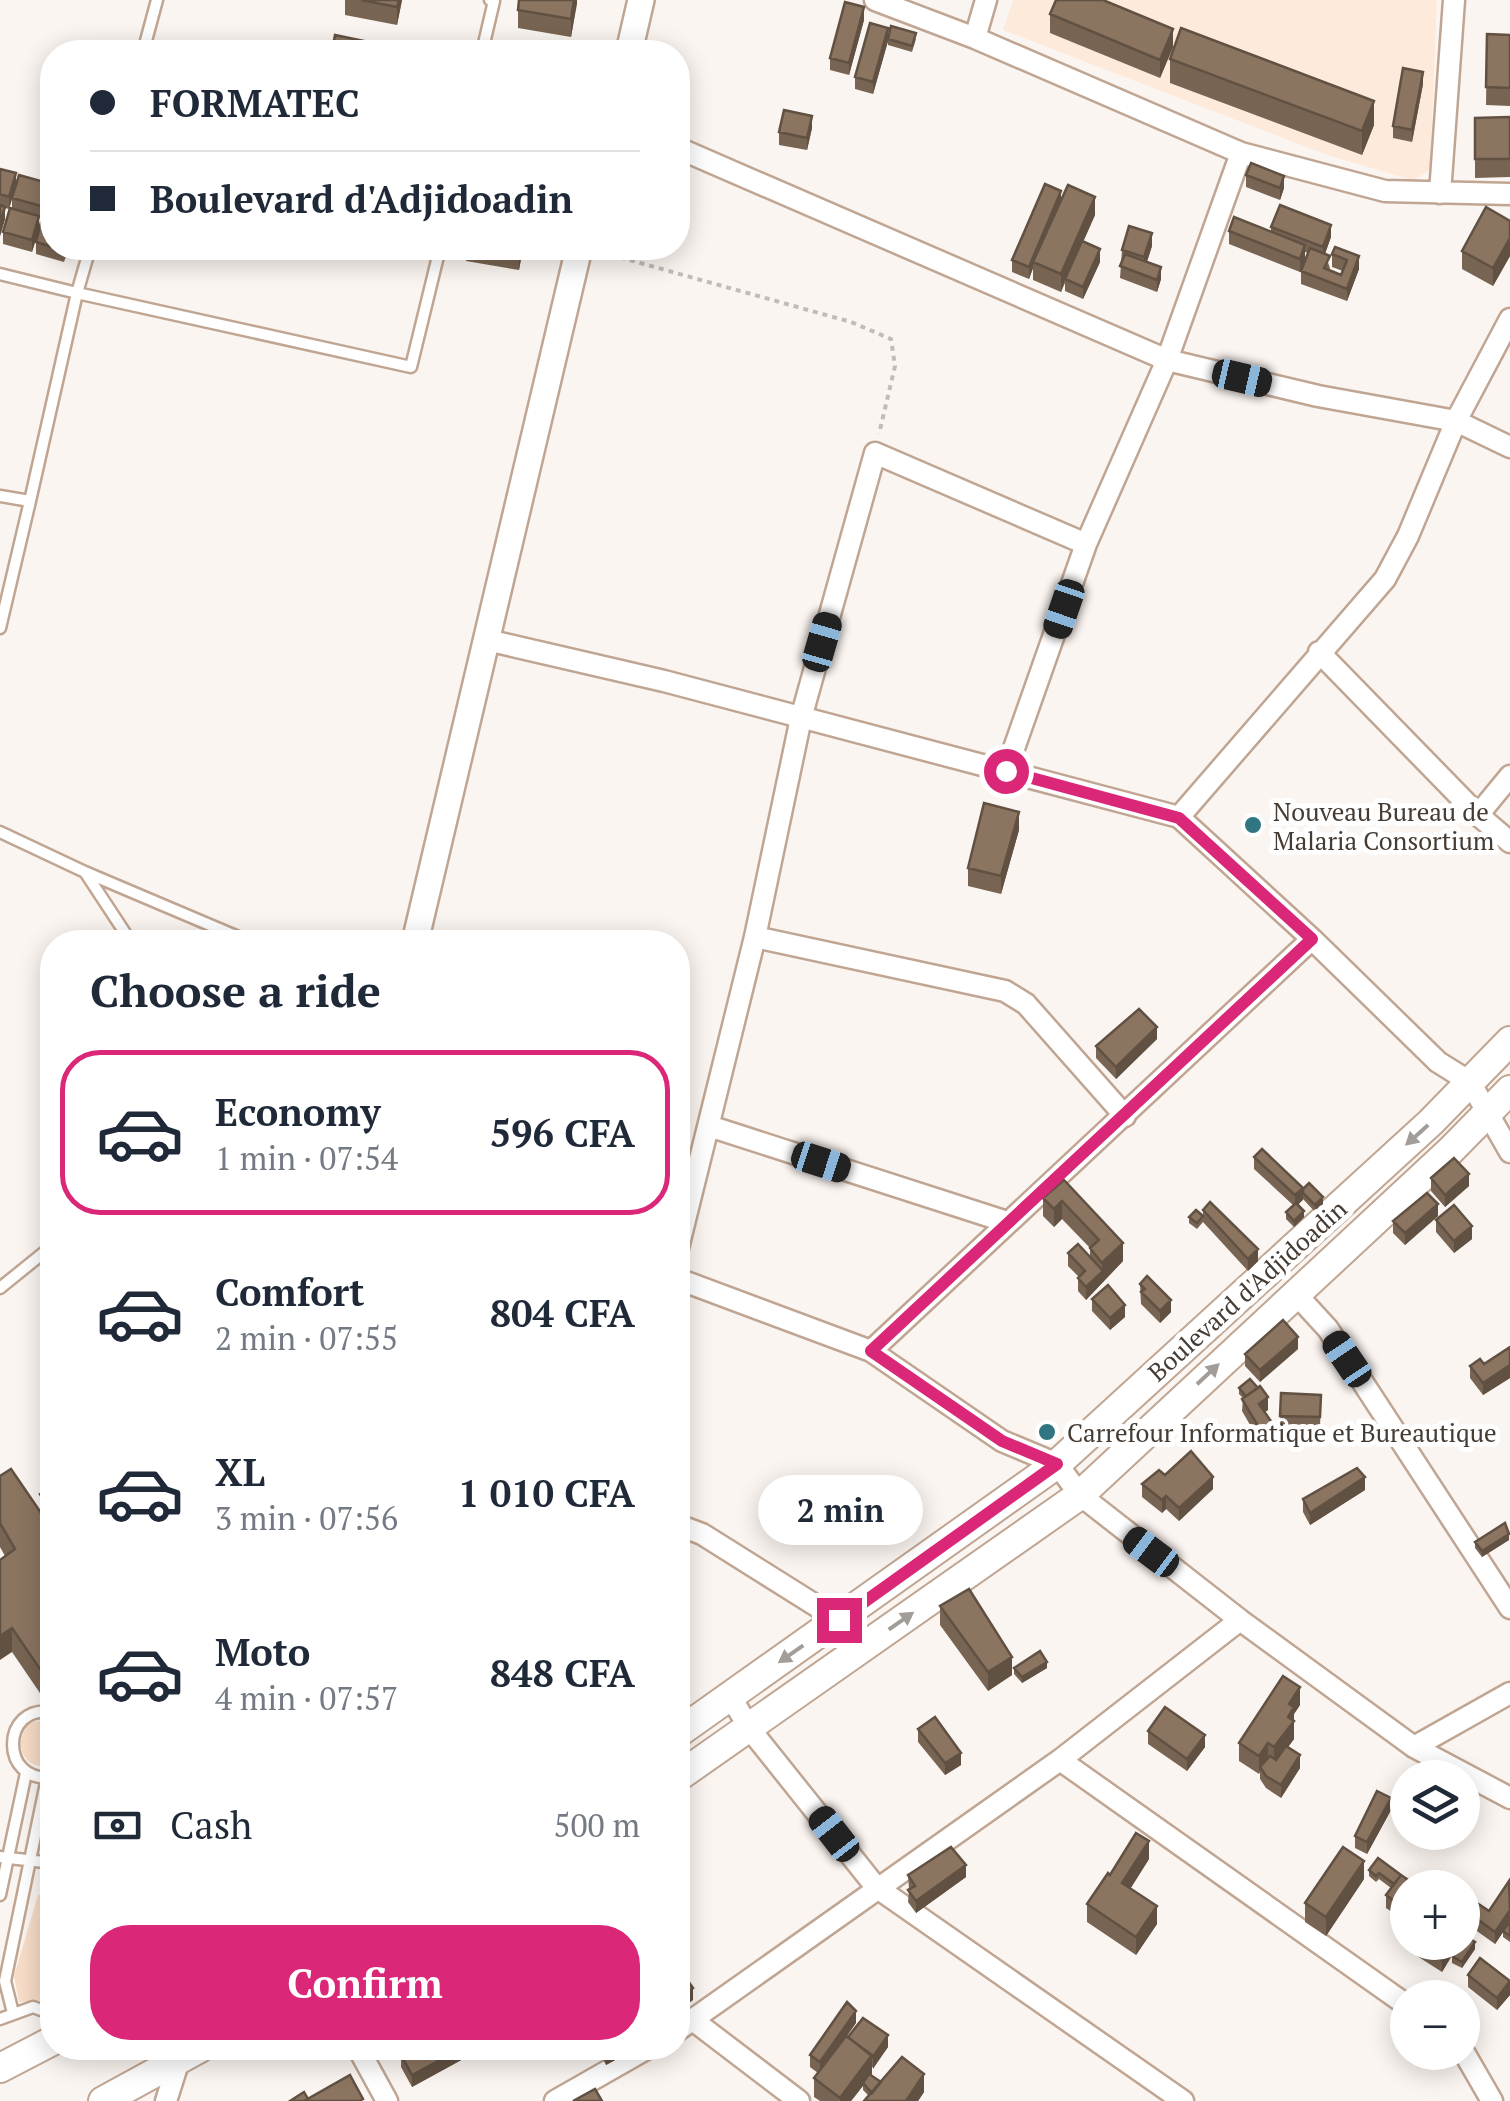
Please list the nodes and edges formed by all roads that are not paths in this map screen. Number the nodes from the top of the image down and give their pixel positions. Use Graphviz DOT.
graph roads {
  1 [pos="157,0"];
  2 [pos="490,0"];
  3 [pos="642,0"];
  4 [pos="875,0"];
  5 [pos="986,0"];
  6 [pos="1454,0"];
  7 [pos="975,38"];
  8 [pos="146,40"];
  9 [pos="485,40"];
  10 [pos="631,40"];
  11 [pos="1241,152"];
  12 [pos="690,153"];
  13 [pos="1440,193"];
  14 [pos="1510,194"];
  15 [pos="87,260"];
  16 [pos="437,260"];
  17 [pos="588,260"];
  18 [pos="0,274"];
  19 [pos="78,293"];
  20 [pos="1510,319"];
  21 [pos="1167,360"];
  22 [pos="1456,421"];
  23 [pos="1510,448"];
  24 [pos="0,496"];
  25 [pos="30,500"];
  26 [pos="1086,544"];
  27 [pos="0,628"];
  28 [pos="486,640"];
  29 [pos="1319,652"];
  30 [pos="801,718"];
  31 [pos="1006,771"];
  32 [pos="1510,776"];
  33 [pos="1478,815"];
  34 [pos="1179,818"];
  35 [pos="0,832"];
  36 [pos="1510,842"];
  37 [pos="86,872"];
  38 [pos="123,930"];
  39 [pos="222,930"];
  40 [pos="418,930"];
  41 [pos="755,937"];
  42 [pos="1312,939"];
  43 [pos="1510,1041"];
  44 [pos="1470,1082"];
  45 [pos="1510,1090"];
  46 [pos="1486,1115"];
  47 [pos="1125,1116"];
  48 [pos="709,1126"];
  49 [pos="1510,1152"];
  50 [pos="690,1201"];
  51 [pos="1007,1222"];
  52 [pos="40,1256"];
  53 [pos="690,1283"];
  54 [pos="0,1288"];
  55 [pos="1296,1293"];
  56 [pos="871,1351"];
  57 [pos="1057,1464"];
  58 [pos="1080,1495"];
  59 [pos="690,1530"];
  60 [pos="1510,1608"];
  61 [pos="839,1620"];
  62 [pos="1240,1620"];
  63 [pos="1510,1693"];
  64 [pos="731,1697"];
  65 [pos="40,1711"];
  66 [pos="690,1725"];
  67 [pos="748,1728"];
  68 [pos="5,1745"];
  69 [pos="1414,1747"];
  70 [pos="1060,1760"];
  71 [pos="690,1768"];
  72 [pos="26,1773"];
  73 [pos="40,1777"];
  74 [pos="1510,1798"];
  75 [pos="40,1819"];
  76 [pos="4,1858"];
  77 [pos="40,1862"];
  78 [pos="30,1863"];
  79 [pos="876,1887"];
  80 [pos="0,1895"];
  81 [pos="1390,1993"];
  82 [pos="40,2009"];
  83 [pos="14,2012"];
  84 [pos="0,2019"];
  85 [pos="690,2023"];
  86 [pos="690,2029"];
  87 [pos="40,2047"];
  88 [pos="171,2060"];
  89 [pos="182,2060"];
  90 [pos="365,2060"];
  91 [pos="627,2060"];
  92 [pos="0,2068"];
  93 [pos="1474,2070"];
  94 [pos="103,2101"];
  95 [pos="166,2101"];
  96 [pos="387,2101"];
  97 [pos="555,2101"];
  98 [pos="799,2101"];
  99 [pos="1182,2101"];
  100 [pos="1492,2101"];
  1 -- 8 [label="lane"];
  2 -- 9 [label="lane"];
  3 -- 10 [label="street"];
  4 -- 7 [label="street"];
  5 -- 7 [label="street"];
  6 -- 13 [label="street"];
  7 -- 11 [label="street"];
  11 -- 13 [label="street"];
  11 -- 21 [label="street"];
  12 -- 21 [label="street"];
  13 -- 14 [label="street"];
  15 -- 19 [label="lane"];
  16 -- 19 [label="lane"];
  17 -- 28 [label="street"];
  18 -- 19 [label="lane"];
  19 -- 25 [label="lane"];
  20 -- 22 [label="street"];
  21 -- 22 [label="street"];
  21 -- 26 [label="street"];
  22 -- 23 [label="street"];
  22 -- 29 [label="street"];
  24 -- 25 [label="lane"];
  25 -- 27 [label="lane"];
  26 -- 30 [label="street"];
  26 -- 31 [label="street"];
  28 -- 30 [label="street"];
  28 -- 40 [label="street"];
  29 -- 33 [label="street"];
  29 -- 34 [label="street"];
  30 -- 31 [label="street"];
  30 -- 41 [label="street"];
  31 -- 34 [label="street"];
  32 -- 33 [label="street"];
  33 -- 36 [label="street"];
  34 -- 42 [label="street"];
  35 -- 37 [label="lane"];
  37 -- 38 [label="lane"];
  37 -- 39 [label="lane"];
  41 -- 47 [label="street"];
  41 -- 48 [label="street"];
  42 -- 44 [label="street"];
  42 -- 47 [label="street"];
  43 -- 44 [label="main road, Boulevard d'Adjidoadin"];
  44 -- 46 [label="street"];
  44 -- 57 [label="main road, Boulevard d'Adjidoadin, one-way"];
  45 -- 46 [label="main road, Boulevard d'Adjidoadin"];
  46 -- 49 [label="street"];
  46 -- 55 [label="main road, Boulevard d'Adjidoadin"];
  47 -- 51 [label="street"];
  48 -- 50 [label="street"];
  48 -- 51 [label="street"];
  51 -- 56 [label="street"];
  52 -- 54 [label="lane"];
  53 -- 56 [label="street"];
  58 -- 55 [label="main road, Boulevard d'Adjidoadin, one-way"];
  55 -- 60 [label="street"];
  56 -- 57 [label="street"];
  57 -- 58 [label="street"];
  57 -- 61 [label="main road, Boulevard d'Adjidoadin"];
  58 -- 62 [label="street"];
  67 -- 58 [label="main road, Boulevard d'Adjidoadin, one-way"];
  59 -- 61 [label="street"];
  61 -- 64 [label="main road, Boulevard d'Adjidoadin, one-way"];
  62 -- 69 [label="street"];
  62 -- 70 [label="street"];
  63 -- 69 [label="street"];
  64 -- 66 [label="main road, Boulevard d'Adjidoadin"];
  64 -- 67 [label="street"];
  65 -- 68 [label="lane"];
  67 -- 71 [label="main road, Boulevard d'Adjidoadin"];
  67 -- 79 [label="street"];
  68 -- 72 [label="lane"];
  69 -- 74 [label="street"];
  70 -- 79 [label="street"];
  70 -- 81 [label="street"];
  72 -- 73 [label="lane"];
  72 -- 76 [label="lane"];
  75 -- 78 [label="lane"];
  76 -- 78 [label="lane"];
  76 -- 80 [label="lane"];
  77 -- 78 [label="lane"];
  78 -- 83 [label="lane"];
  79 -- 85 [label="street"];
  79 -- 99 [label="street"];
  82 -- 83 [label="lane"];
  83 -- 84 [label="lane"];
  86 -- 98 [label="street"];
  87 -- 92 [label="main road"];
  88 -- 94 [label="main road"];
  89 -- 95 [label="street"];
  90 -- 96 [label="street"];
  91 -- 97 [label="street"];
  93 -- 100 [label="street"];
}
